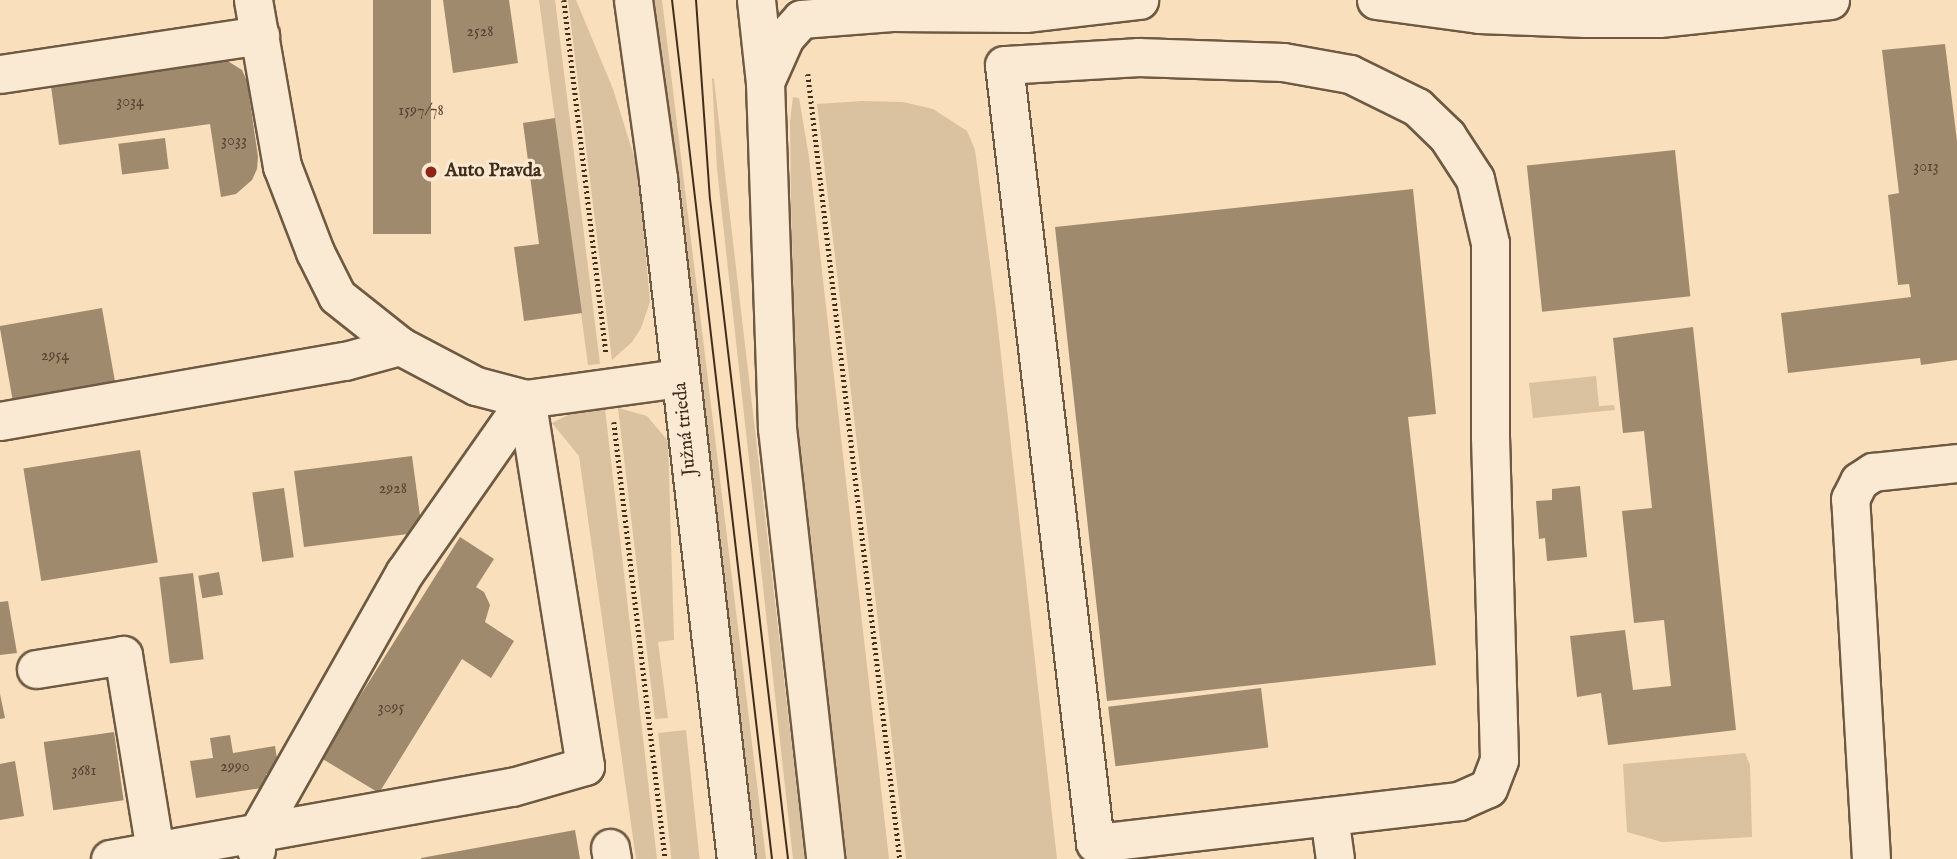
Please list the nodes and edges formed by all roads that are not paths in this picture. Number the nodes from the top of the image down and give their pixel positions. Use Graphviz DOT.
graph roads {
  1 [pos="253,0"];
  2 [pos="633,0"];
  3 [pos="756,0"];
  4 [pos="1139,0"];
  5 [pos="1385,0"];
  6 [pos="1830,0"];
  7 [pos="878,7"];
  8 [pos="1657,9"];
  9 [pos="792,10"];
  10 [pos="260,36"];
  11 [pos="0,74"];
  12 [pos="765,83"];
  13 [pos="400,346"];
  14 [pos="680,378"];
  15 [pos="526,400"];
  16 [pos="0,421"];
  17 [pos="1957,463"];
  18 [pos="36,669"];
  19 [pos="1329,816"];
  20 [pos="256,847"];
  21 [pos="155,851"];
  22 [pos="110,859"];
  23 [pos="736,859"];
  24 [pos="825,859"];
  25 [pos="1335,859"];
  26 [pos="1871,859"];
  1 -- 10 [label="street"];
  2 -- 14 [label="street, Južná trieda"];
  3 -- 12 [label="street"];
  4 -- 7 [label="street"];
  5 -- 8 [label="street"];
  6 -- 8 [label="street"];
  7 -- 9 [label="street"];
  9 -- 12 [label="street"];
  10 -- 11 [label="street"];
  10 -- 13 [label="street"];
  12 -- 24 [label="street"];
  13 -- 15 [label="street"];
  13 -- 16 [label="street"];
  14 -- 15 [label="street"];
  14 -- 23 [label="street, Južná trieda"];
  15 -- 20 [label="street"];
  15 -- 20 [label="street"];
  17 -- 26 [label="street"];
  18 -- 21 [label="street"];
  19 -- 19 [label="street"];
  19 -- 25 [label="street"];
  20 -- 21 [label="street"];
  21 -- 22 [label="street"];
}
